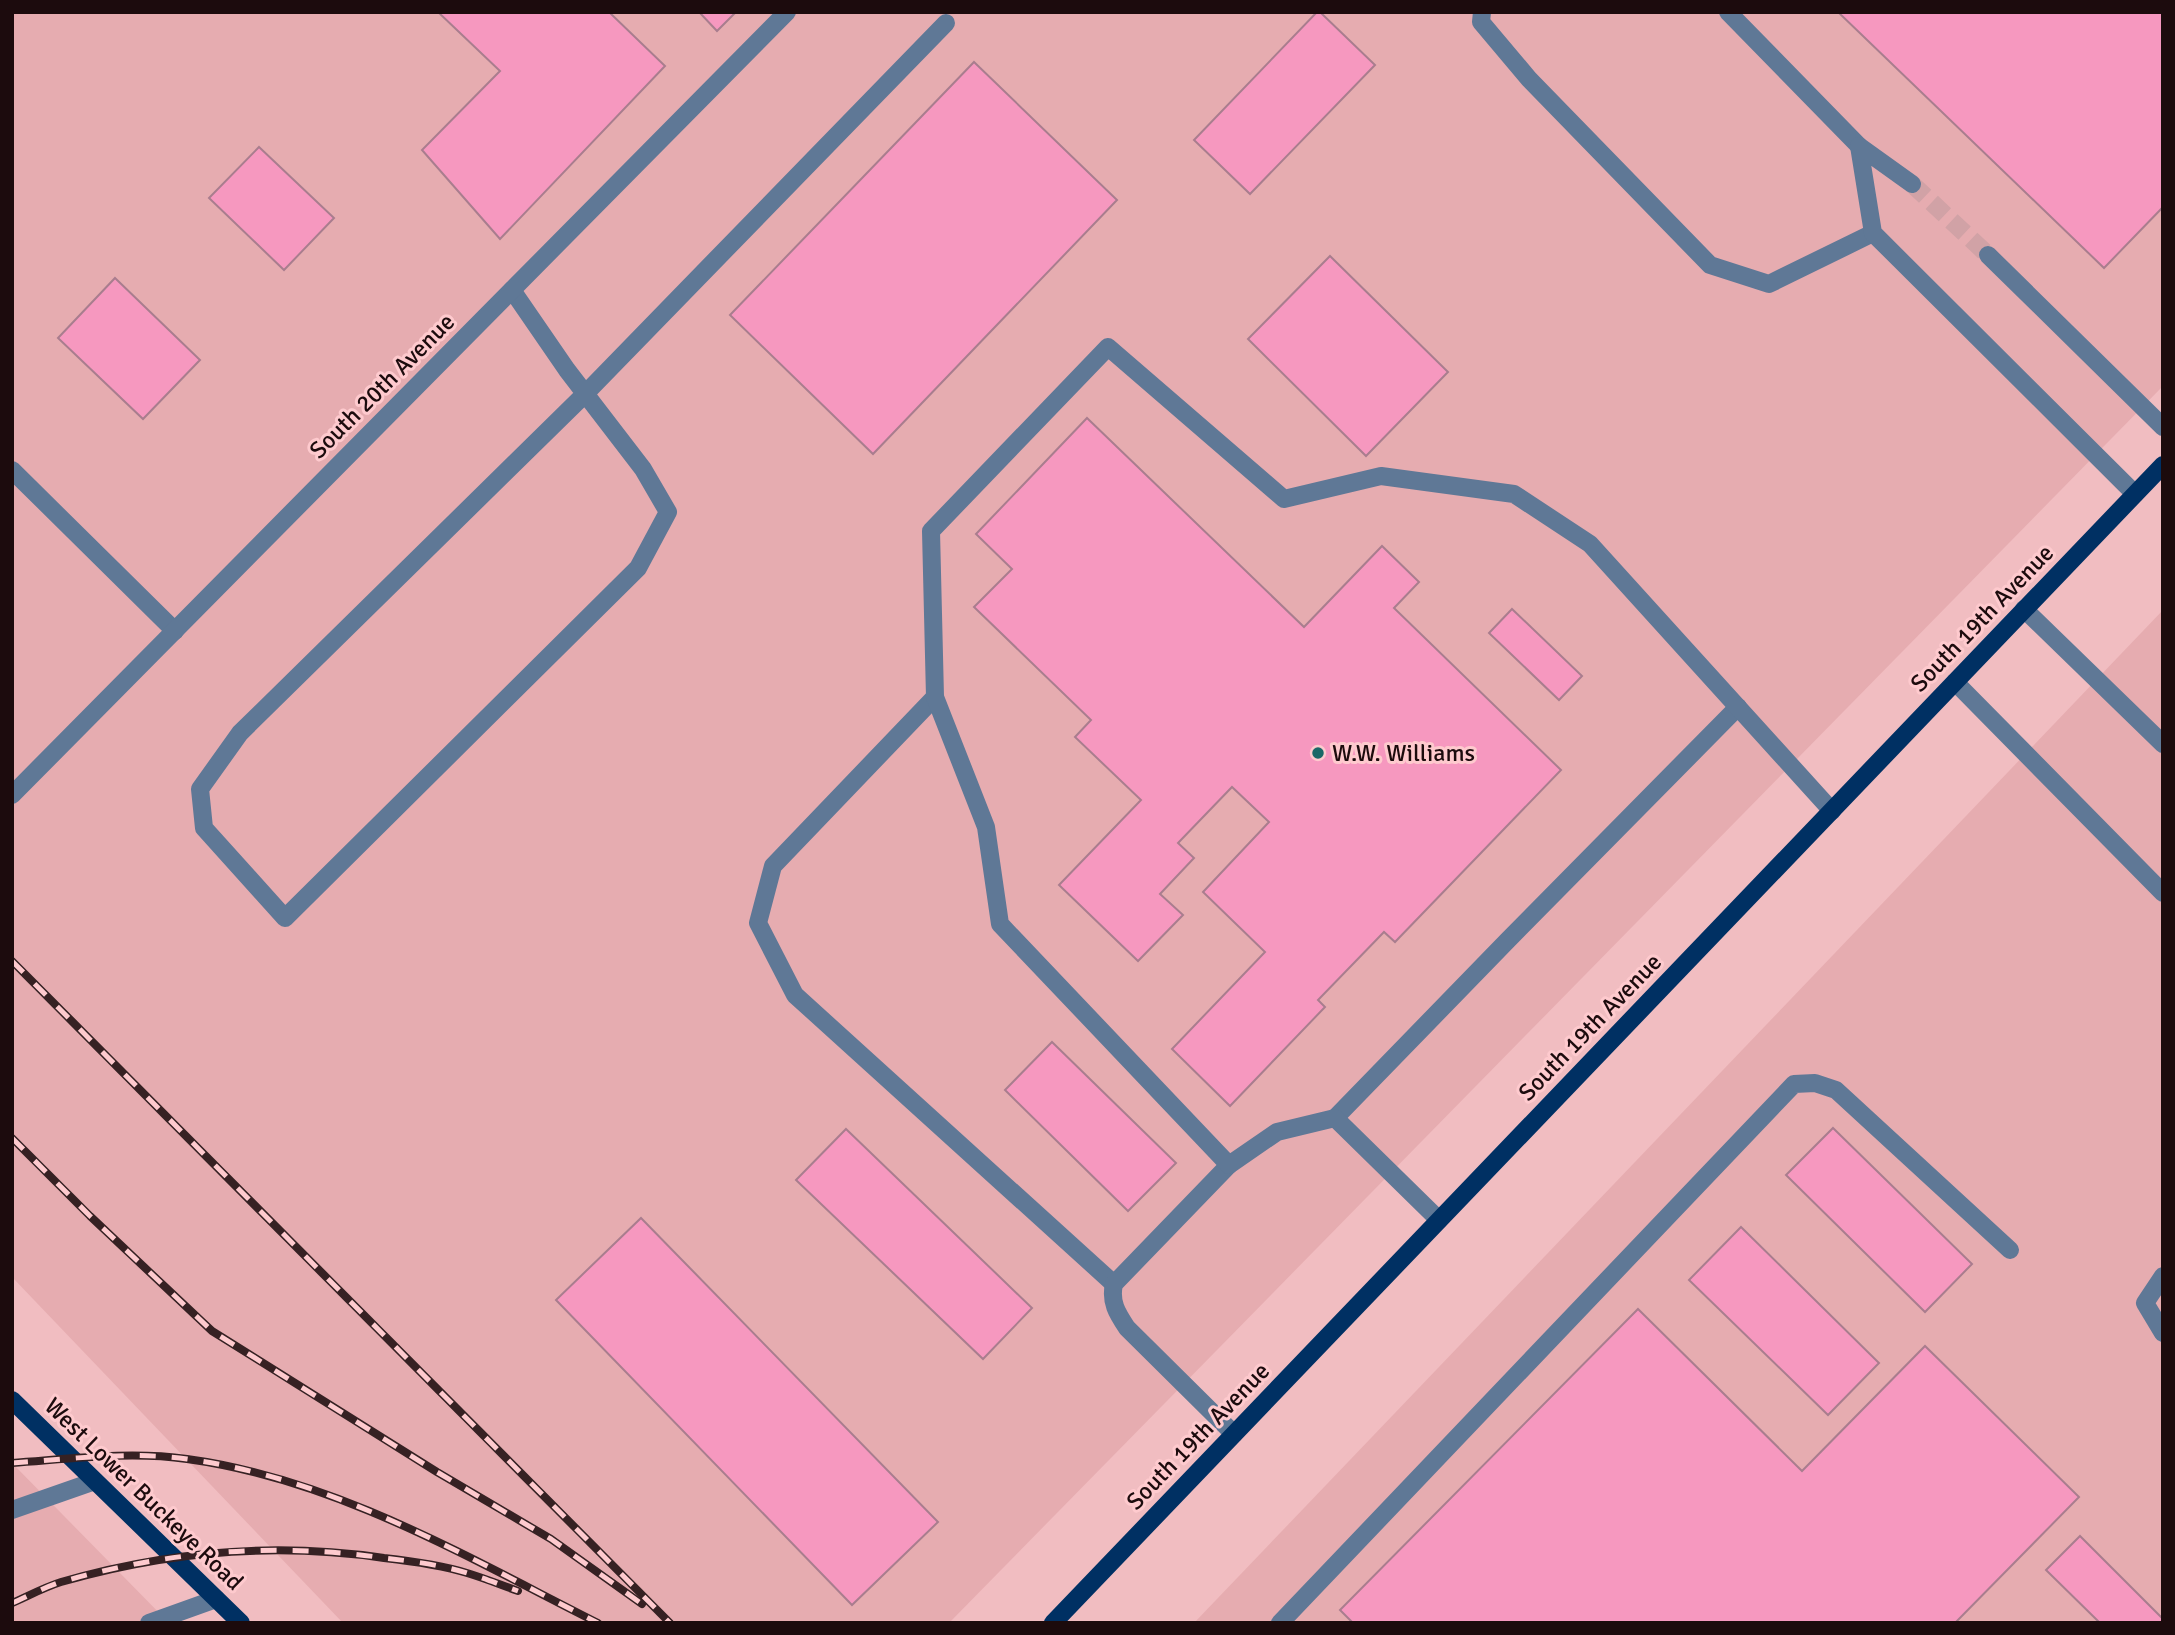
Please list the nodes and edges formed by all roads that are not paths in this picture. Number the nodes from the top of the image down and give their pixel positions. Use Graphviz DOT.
graph roads {
  1 [pos="787,12"];
  2 [pos="1482,12"];
  3 [pos="1728,12"];
  4 [pos="946,23"];
  5 [pos="1859,146"];
  6 [pos="1912,184"];
  7 [pos="1873,233"];
  8 [pos="1988,255"];
  9 [pos="512,290"];
  10 [pos="585,394"];
  11 [pos="2163,428"];
  12 [pos="2163,465"];
  13 [pos="12,470"];
  14 [pos="2136,494"];
  15 [pos="2024,609"];
  16 [pos="175,631"];
  17 [pos="1955,682"];
  18 [pos="935,697"];
  19 [pos="1738,707"];
  20 [pos="2163,744"];
  21 [pos="12,795"];
  22 [pos="1832,811"];
  23 [pos="2163,893"];
  24 [pos="1335,1118"];
  25 [pos="1229,1165"];
  26 [pos="1439,1220"];
  27 [pos="2010,1250"];
  28 [pos="2163,1276"];
  29 [pos="1114,1284"];
  30 [pos="2163,1332"];
  31 [pos="12,1400"];
  32 [pos="1234,1434"];
  33 [pos="95,1481"];
  34 [pos="12,1510"];
  35 [pos="216,1599"];
  36 [pos="149,1623"];
  37 [pos="241,1623"];
  38 [pos="1053,1623"];
  39 [pos="1279,1623"];
  1 -- 9 [label="street, South 20th Avenue"];
  2 -- 7 [label="street"];
  3 -- 5 [label="street"];
  4 -- 10 [label="street"];
  5 -- 6 [label="street"];
  5 -- 7 [label="street"];
  7 -- 14 [label="street"];
  8 -- 11 [label="street"];
  9 -- 10 [label="street"];
  9 -- 16 [label="street, South 20th Avenue"];
  10 -- 10 [label="street"];
  12 -- 14 [label="main road, South 19th Avenue"];
  13 -- 16 [label="street"];
  14 -- 15 [label="main road, South 19th Avenue"];
  15 -- 17 [label="main road, South 19th Avenue"];
  15 -- 20 [label="street"];
  16 -- 21 [label="street, South 20th Avenue"];
  17 -- 22 [label="main road, South 19th Avenue"];
  17 -- 23 [label="street"];
  18 -- 19 [label="street"];
  18 -- 25 [label="street"];
  18 -- 29 [label="street"];
  19 -- 22 [label="street"];
  19 -- 24 [label="street"];
  22 -- 26 [label="main road, South 19th Avenue"];
  24 -- 25 [label="street"];
  24 -- 26 [label="street"];
  25 -- 29 [label="street"];
  26 -- 32 [label="main road, South 19th Avenue"];
  27 -- 39 [label="street"];
  28 -- 30 [label="street"];
  29 -- 32 [label="street"];
  31 -- 33 [label="main road, West Lower Buckeye Road"];
  32 -- 38 [label="main road, South 19th Avenue"];
  33 -- 34 [label="street"];
  33 -- 35 [label="main road, West Lower Buckeye Road"];
  35 -- 36 [label="street"];
  35 -- 37 [label="main road, West Lower Buckeye Road"];
}
